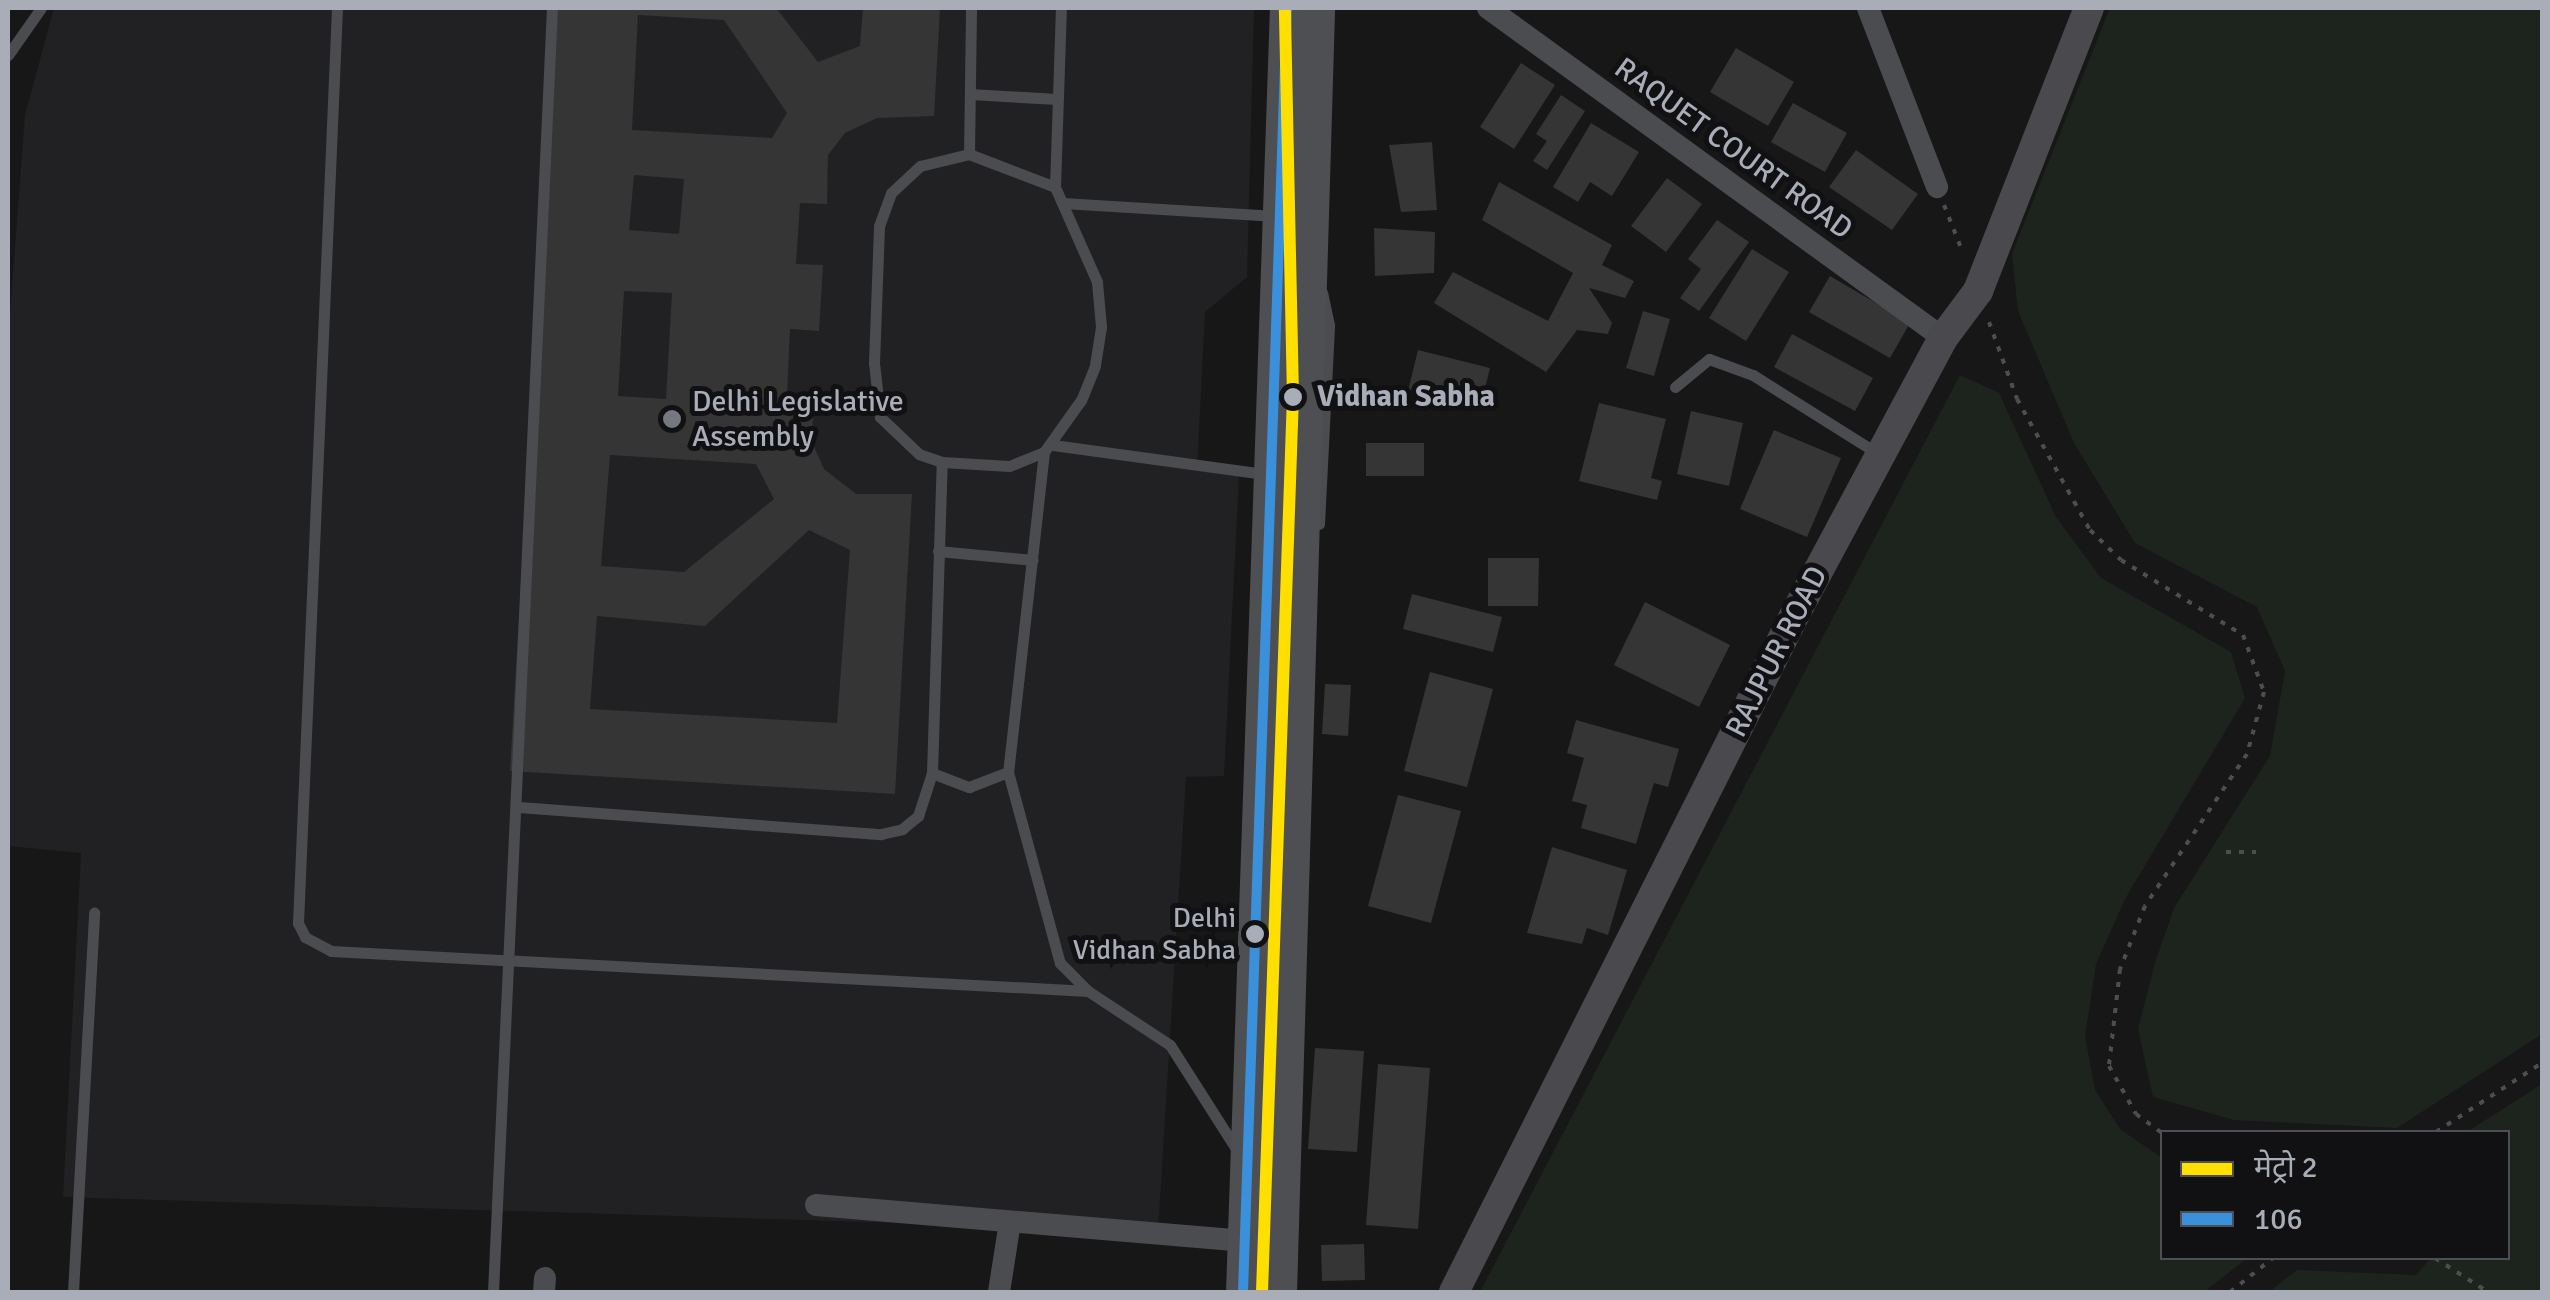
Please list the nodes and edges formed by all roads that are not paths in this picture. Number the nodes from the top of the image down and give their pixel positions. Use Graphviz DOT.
graph roads {
  1 [pos="41,8"];
  2 [pos="338,8"];
  3 [pos="552,8"];
  4 [pos="971,8"];
  5 [pos="1060,8"];
  6 [pos="1286,8"];
  7 [pos="1317,8"];
  8 [pos="1488,8"];
  9 [pos="1868,8"];
  10 [pos="2089,8"];
  11 [pos="8,54"];
  12 [pos="970,94"];
  13 [pos="1057,99"];
  14 [pos="969,154"];
  15 [pos="1055,187"];
  16 [pos="1937,187"];
  17 [pos="1063,203"];
  18 [pos="1298,218"];
  19 [pos="1312,266"];
  20 [pos="1942,338"];
  21 [pos="1675,386"];
  22 [pos="1048,448"];
  23 [pos="1880,455"];
  24 [pos="942,462"];
  25 [pos="1289,476"];
  26 [pos="1318,535"];
  27 [pos="938,551"];
  28 [pos="1318,554"];
  29 [pos="1032,560"];
  30 [pos="1298,708"];
  31 [pos="932,772"];
  32 [pos="1008,772"];
  33 [pos="519,808"];
  34 [pos="94,914"];
  35 [pos="510,964"];
  36 [pos="1088,991"];
  37 [pos="1248,1166"];
  38 [pos="1283,1169"];
  39 [pos="816,1205"];
  40 [pos="1010,1222"];
  41 [pos="1245,1242"];
  42 [pos="73,1292"];
  43 [pos="493,1292"];
  44 [pos="999,1292"];
  45 [pos="1243,1292"];
  46 [pos="1279,1292"];
  47 [pos="1454,1292"];
  1 -- 11 [label="lane"];
  2 -- 35 [label="lane"];
  3 -- 33 [label="lane"];
  4 -- 12 [label="lane"];
  5 -- 13 [label="lane"];
  6 -- 18 [label="main road"];
  7 -- 18 [label="main road"];
  8 -- 20 [label="street, RAQUET COURT ROAD"];
  9 -- 16 [label="street"];
  10 -- 20 [label="street, RAJPUR ROAD"];
  12 -- 13 [label="lane"];
  12 -- 14 [label="lane"];
  13 -- 15 [label="lane"];
  14 -- 15 [label="lane"];
  14 -- 24 [label="lane"];
  15 -- 17 [label="lane"];
  17 -- 18 [label="lane"];
  17 -- 22 [label="lane"];
  18 -- 19 [label="main road"];
  18 -- 25 [label="main road"];
  19 -- 25 [label="main road"];
  19 -- 26 [label="lane"];
  20 -- 23 [label="street, RAJPUR ROAD"];
  21 -- 23 [label="lane"];
  22 -- 24 [label="lane"];
  22 -- 25 [label="lane"];
  22 -- 29 [label="lane"];
  23 -- 47 [label="street, RAJPUR ROAD"];
  24 -- 27 [label="lane"];
  25 -- 30 [label="main road"];
  25 -- 37 [label="main road"];
  27 -- 29 [label="lane"];
  27 -- 31 [label="lane"];
  28 -- 30 [label="lane"];
  29 -- 32 [label="lane"];
  30 -- 38 [label="main road"];
  31 -- 32 [label="lane"];
  31 -- 33 [label="lane"];
  32 -- 36 [label="lane"];
  33 -- 35 [label="lane"];
  34 -- 42 [label="lane"];
  35 -- 36 [label="lane"];
  35 -- 43 [label="lane"];
  36 -- 37 [label="lane"];
  37 -- 38 [label="lane"];
  37 -- 41 [label="main road"];
  38 -- 46 [label="main road"];
  39 -- 40 [label="street"];
  40 -- 41 [label="street"];
  40 -- 44 [label="street"];
  41 -- 45 [label="main road"];
}
